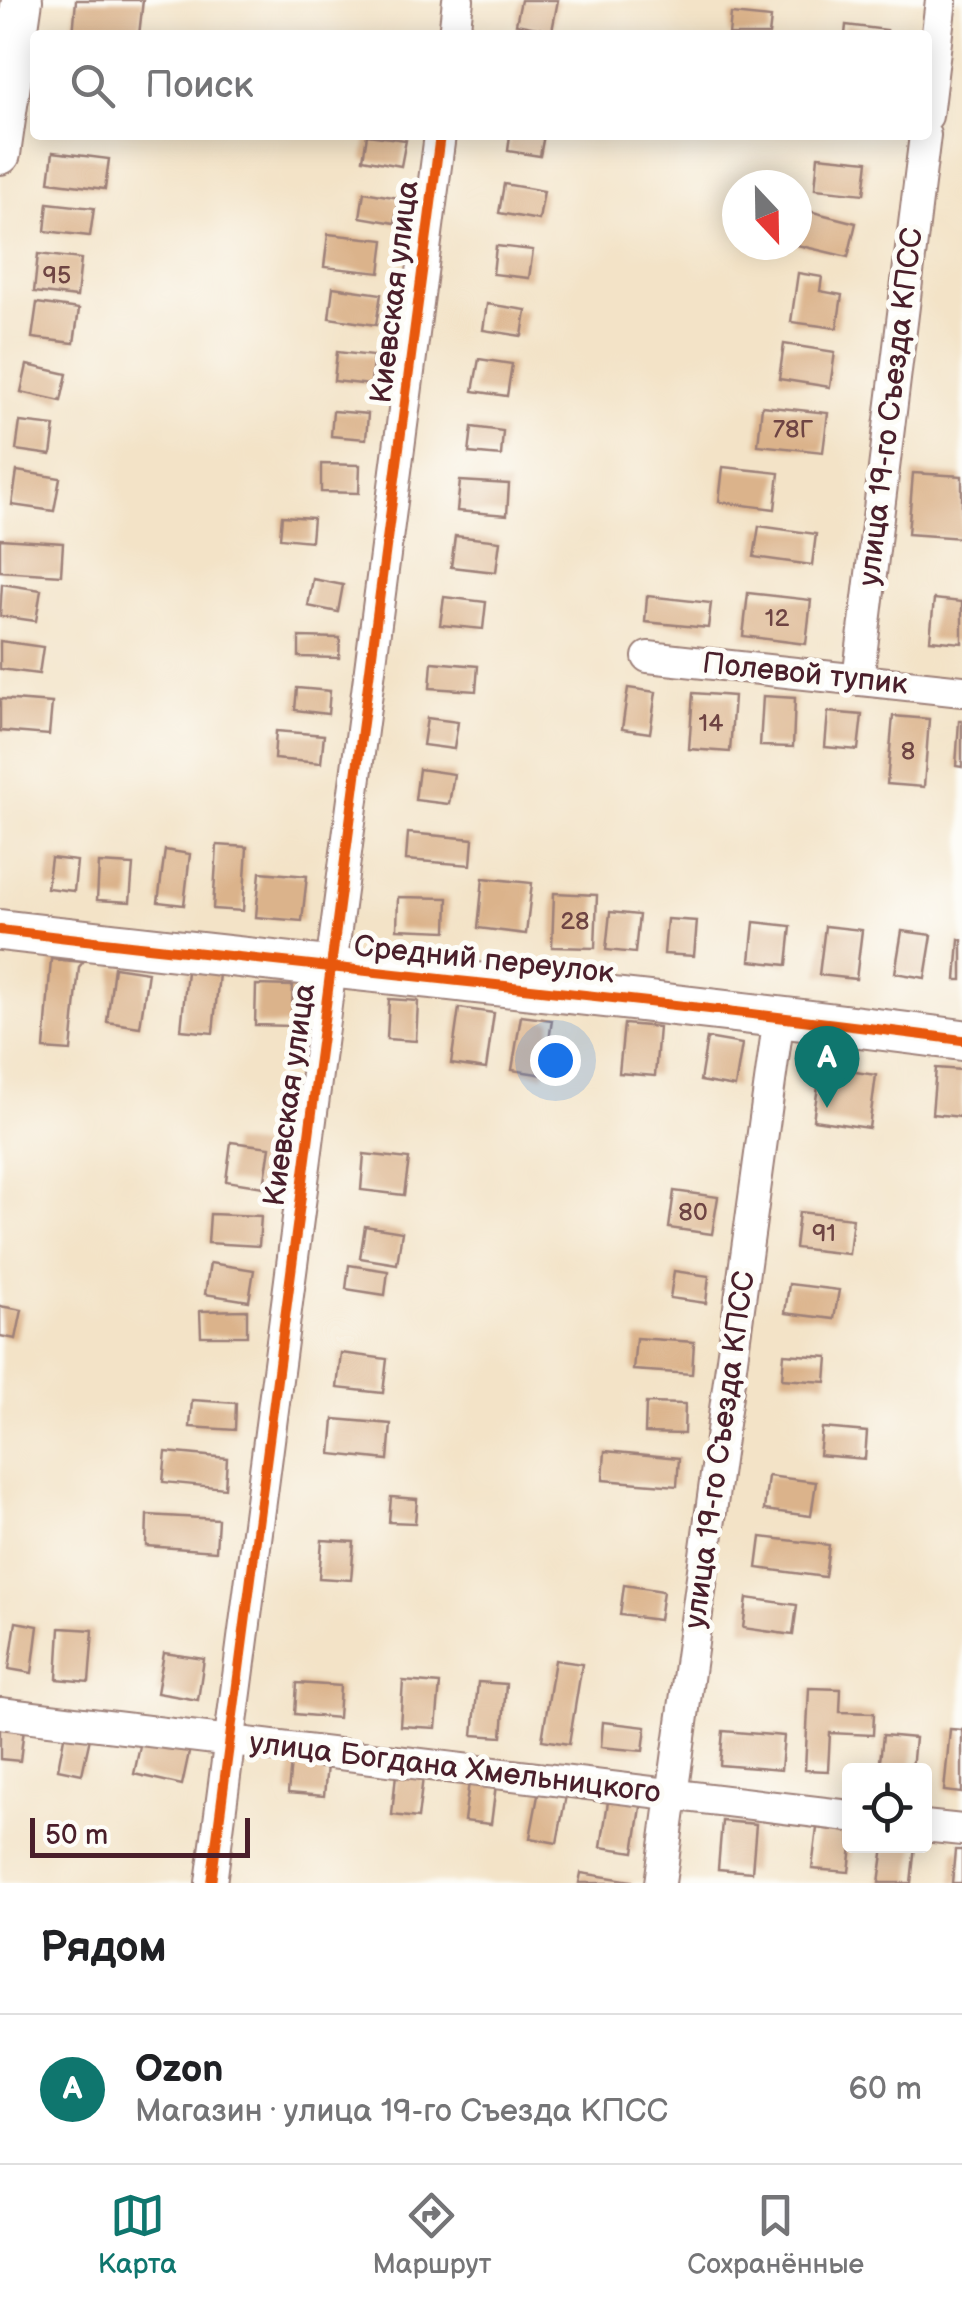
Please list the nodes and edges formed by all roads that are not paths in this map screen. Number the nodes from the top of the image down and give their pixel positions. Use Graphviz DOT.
graph roads {
  1 [pos="22,0"];
  2 [pos="458,0"];
  3 [pos="942,0"];
  4 [pos="962,3"];
  5 [pos="455,30"];
  6 [pos="932,77"];
  7 [pos="439,140"];
  8 [pos="924,140"];
  9 [pos="0,154"];
  10 [pos="648,657"];
  11 [pos="858,680"];
  12 [pos="962,691"];
  13 [pos="0,930"];
  14 [pos="332,970"];
  15 [pos="779,1016"];
  16 [pos="962,1040"];
  17 [pos="0,1713"];
  18 [pos="230,1741"];
  19 [pos="672,1795"];
  20 [pos="842,1815"];
  21 [pos="932,1827"];
  22 [pos="962,1830"];
  23 [pos="211,1883"];
  24 [pos="660,1883"];
  1 -- 9 [label="street"];
  2 -- 5 [label="street"];
  3 -- 4 [label="street"];
  3 -- 6 [label="street"];
  7 -- 14 [label="street, Киевская улица"];
  8 -- 11 [label="street, улица 19-го Съезда КПСС"];
  10 -- 11 [label="street, Полевой тупик"];
  11 -- 12 [label="street, Полевой тупик"];
  13 -- 14 [label="street, Средний переулок"];
  14 -- 15 [label="street, Средний переулок"];
  14 -- 18 [label="street, Киевская улица"];
  15 -- 16 [label="street, Средний переулок"];
  15 -- 19 [label="street, улица 19-го Съезда КПСС"];
  17 -- 18 [label="street, улица Богдана Хмельницкого"];
  18 -- 19 [label="street, улица Богдана Хмельницкого"];
  18 -- 23 [label="street, Киевская улица"];
  19 -- 20 [label="street, улица Богдана Хмельницкого"];
  19 -- 24 [label="street, улица 19-го Съезда КПСС"];
  21 -- 22 [label="street"];
}
